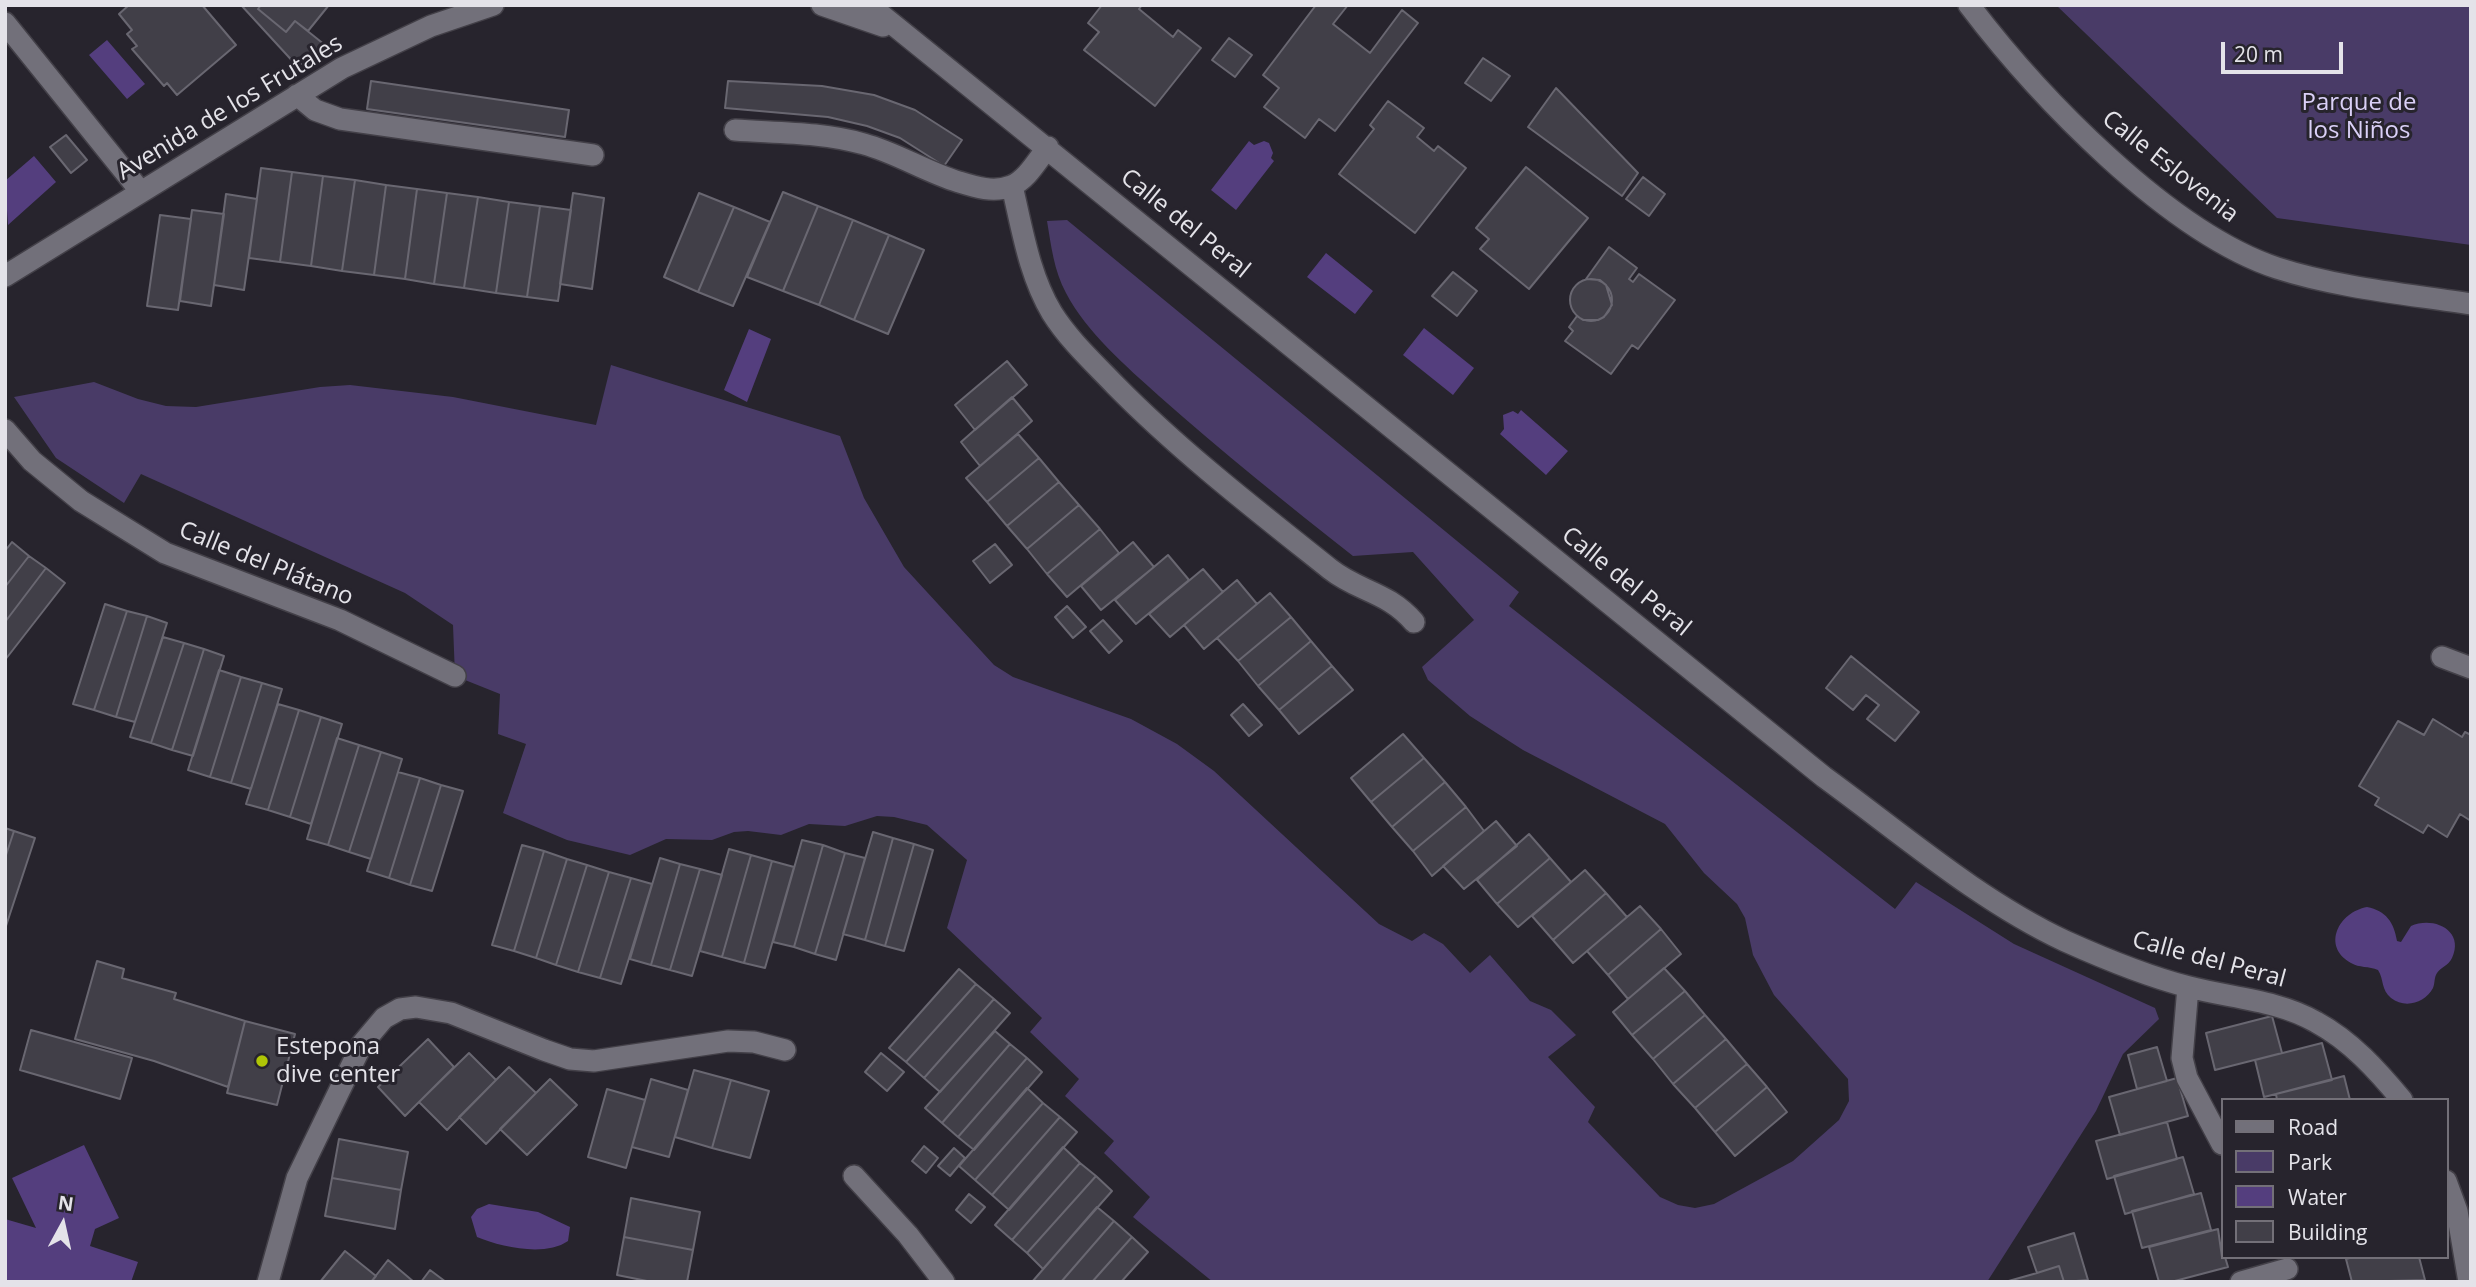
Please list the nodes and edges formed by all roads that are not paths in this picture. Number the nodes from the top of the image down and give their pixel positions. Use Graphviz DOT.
graph roads {
  1 [pos="493,5"];
  2 [pos="822,5"];
  3 [pos="869,5"];
  4 [pos="1969,5"];
  5 [pos="5,23"];
  6 [pos="902,33"];
  7 [pos="297,94"];
  8 [pos="735,130"];
  9 [pos="1048,147"];
  10 [pos="593,155"];
  11 [pos="1012,186"];
  12 [pos="141,192"];
  13 [pos="5,276"];
  14 [pos="2471,304"];
  15 [pos="5,430"];
  16 [pos="1414,622"];
  17 [pos="2442,657"];
  18 [pos="2471,668"];
  19 [pos="455,676"];
  20 [pos="2188,987"];
  21 [pos="785,1050"];
  22 [pos="2400,1098"];
  23 [pos="2220,1140"];
  24 [pos="854,1176"];
  25 [pos="2448,1187"];
  26 [pos="2468,1249"];
  27 [pos="2286,1269"];
  28 [pos="268,1282"];
  29 [pos="944,1282"];
  30 [pos="2241,1282"];
  31 [pos="2469,1282"];
  1 -- 7 [label="street, Avenida de los Frutales"];
  2 -- 6 [label="street"];
  3 -- 6 [label="street, Calle del Peral"];
  4 -- 14 [label="street, Calle Eslovenia"];
  5 -- 12 [label="street"];
  6 -- 9 [label="street, Calle del Peral"];
  7 -- 10 [label="street"];
  7 -- 12 [label="street, Avenida de los Frutales"];
  8 -- 11 [label="street"];
  9 -- 11 [label="street"];
  9 -- 20 [label="street, Calle del Peral"];
  11 -- 16 [label="street"];
  12 -- 13 [label="street, Avenida de los Frutales"];
  15 -- 19 [label="street, Calle del Plátano"];
  17 -- 18 [label="street"];
  20 -- 22 [label="street, Calle del Peral"];
  20 -- 23 [label="street"];
  21 -- 28 [label="street"];
  24 -- 29 [label="street"];
  25 -- 26 [label="street"];
  26 -- 31 [label="street"];
  27 -- 30 [label="street"];
}
